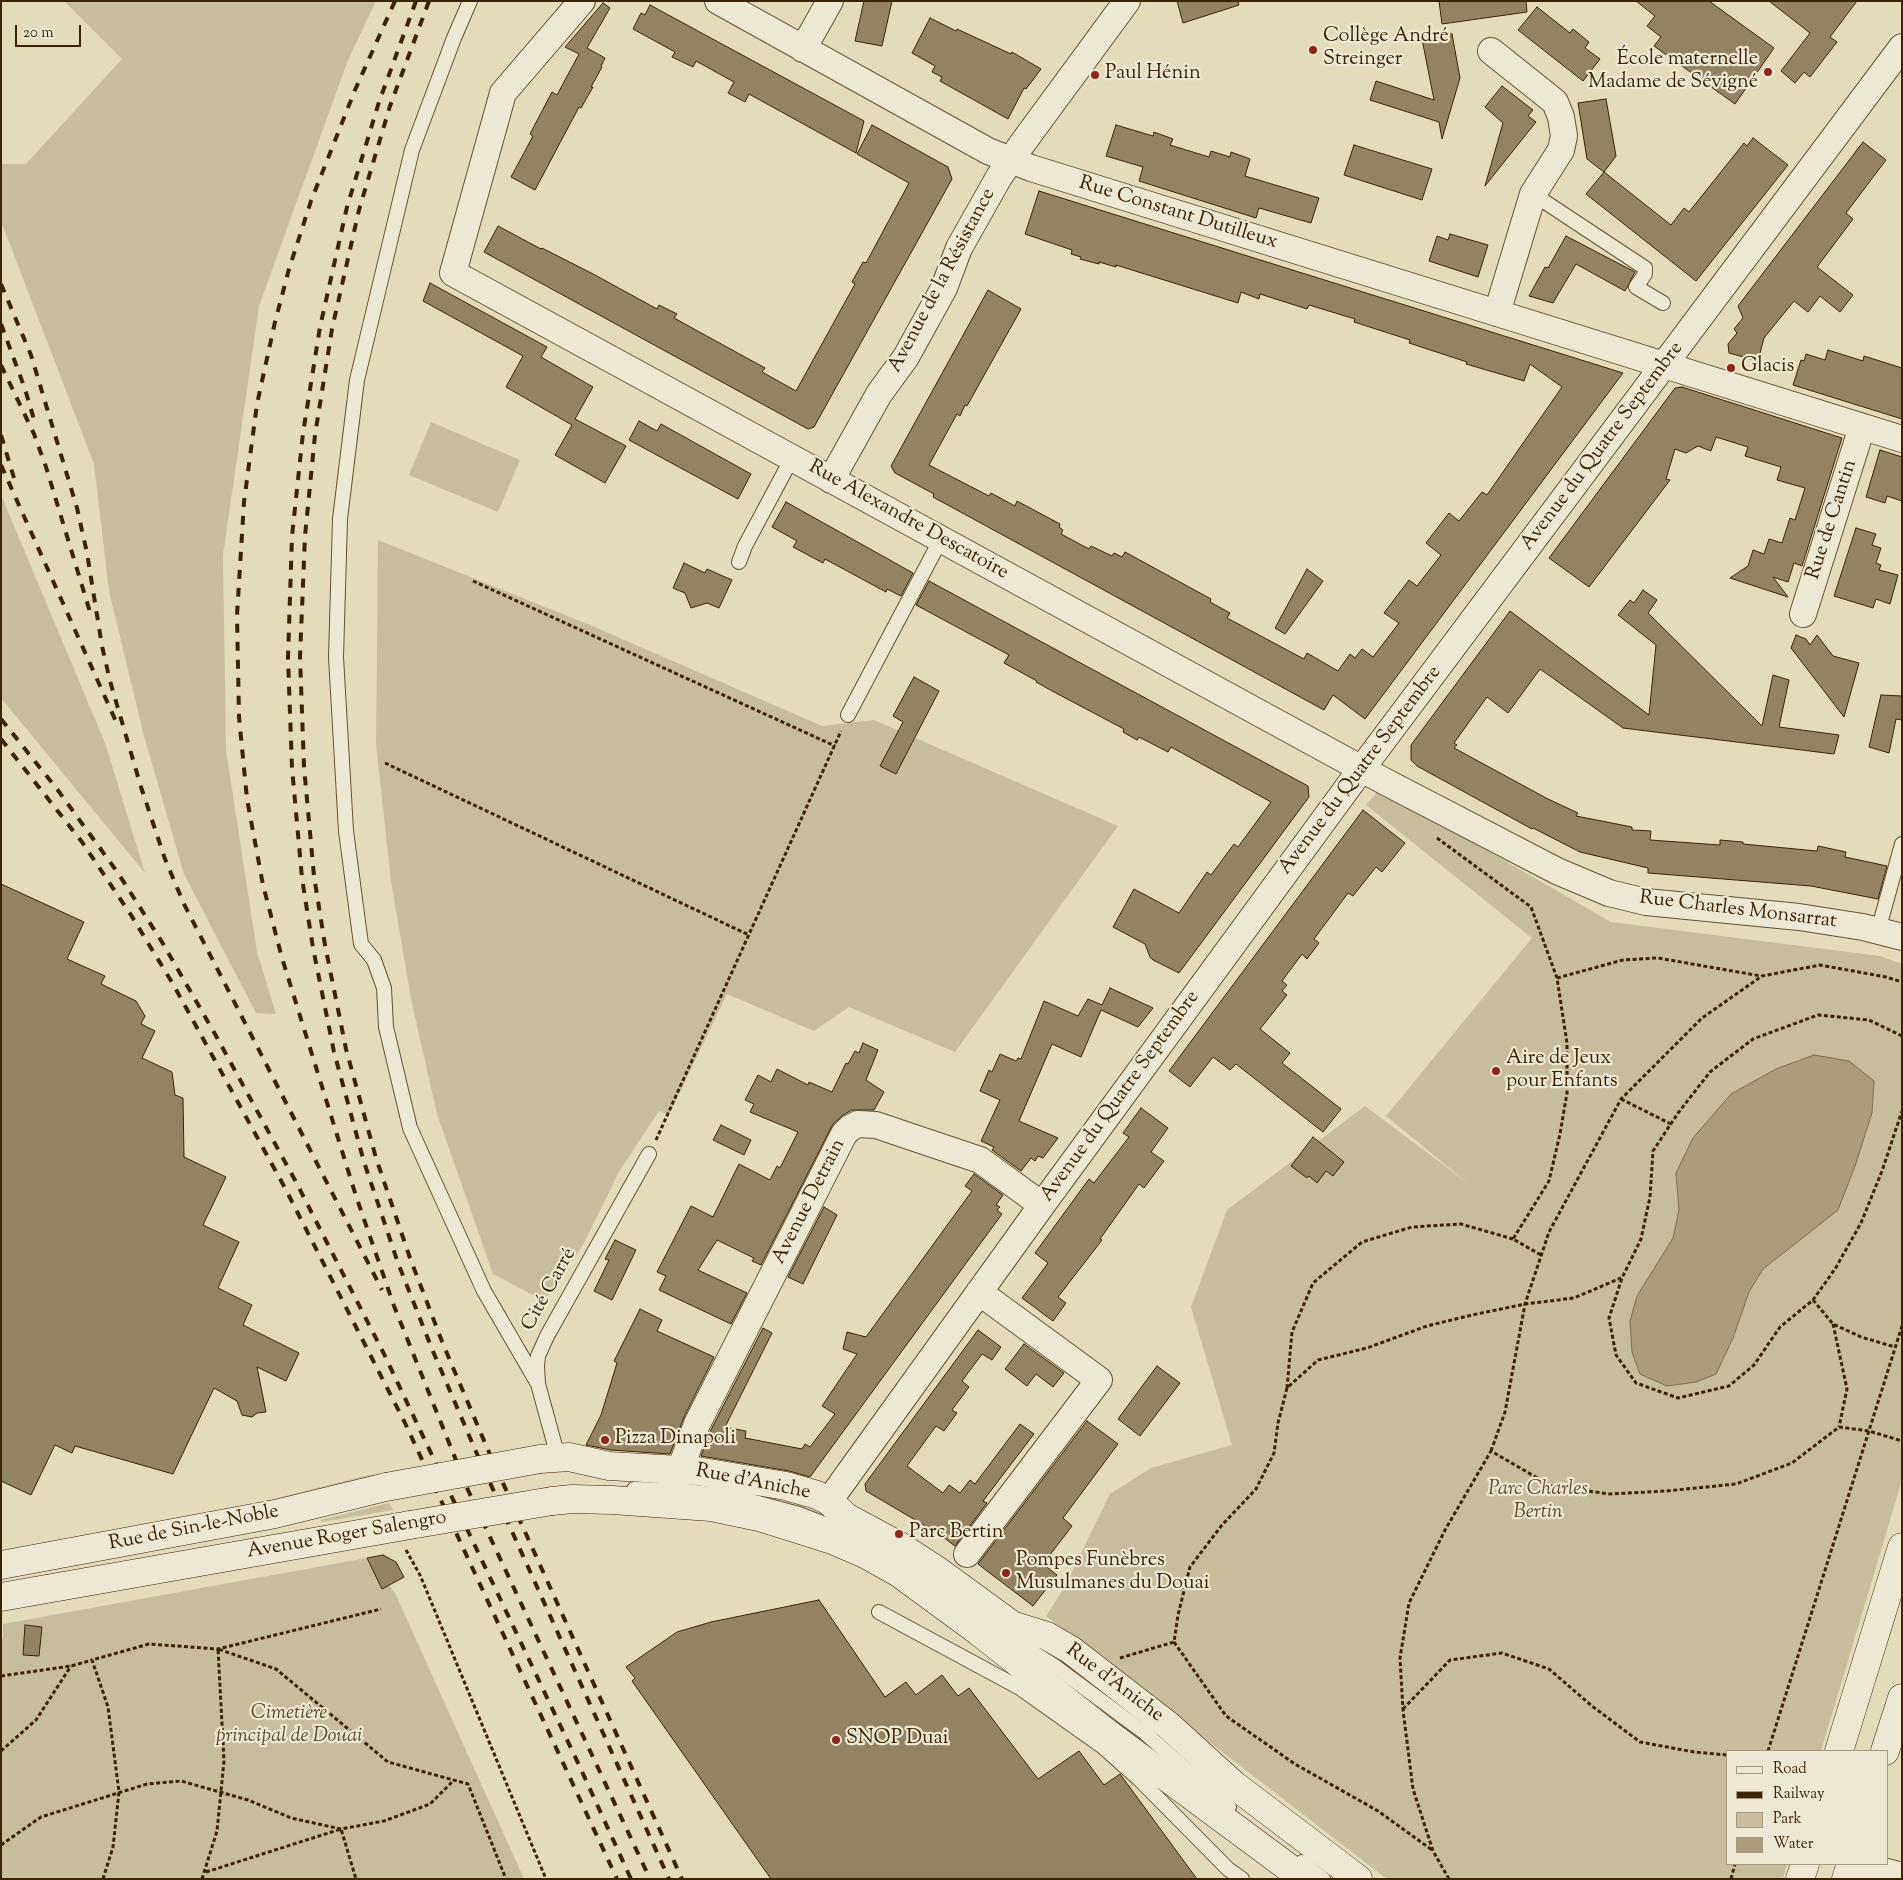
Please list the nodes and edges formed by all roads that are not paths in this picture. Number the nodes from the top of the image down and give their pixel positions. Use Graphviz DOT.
graph roads {
  1 [pos="470,1"];
  2 [pos="582,1"];
  3 [pos="718,1"];
  4 [pos="830,1"];
  5 [pos="1126,1"];
  6 [pos="1902,47"];
  7 [pos="803,49"];
  8 [pos="1491,51"];
  9 [pos="1010,160"];
  10 [pos="1533,194"];
  11 [pos="1663,303"];
  12 [pos="1497,313"];
  13 [pos="1664,365"];
  14 [pos="1862,427"];
  15 [pos="1902,439"];
  16 [pos="792,458"];
  17 [pos="831,480"];
  18 [pos="940,539"];
  19 [pos="739,562"];
  20 [pos="1803,614"];
  21 [pos="848,715"];
  22 [pos="1363,768"];
  23 [pos="1902,844"];
  24 [pos="1890,934"];
  25 [pos="649,1154"];
  26 [pos="1042,1205"];
  27 [pos="979,1292"];
  28 [pos="538,1384"];
  29 [pos="547,1462"];
  30 [pos="680,1470"];
  31 [pos="386,1492"];
  32 [pos="551,1495"];
  33 [pos="695,1505"];
  34 [pos="837,1509"];
  35 [pos="400,1523"];
  36 [pos="1902,1547"];
  37 [pos="967,1554"];
  38 [pos="1,1565"];
  39 [pos="1,1575"];
  40 [pos="1,1585"];
  41 [pos="1,1597"];
  42 [pos="879,1612"];
  43 [pos="1012,1625"];
  44 [pos="1902,1698"];
  45 [pos="1839,1750"];
  46 [pos="1886,1750"];
  47 [pos="1805,1865"];
  48 [pos="1851,1865"];
  49 [pos="1861,1865"];
  50 [pos="1902,1876"];
  51 [pos="1242,1879"];
  52 [pos="1304,1879"];
  53 [pos="1324,1879"];
  54 [pos="1339,1879"];
  55 [pos="1358,1879"];
  56 [pos="1800,1879"];
  57 [pos="1846,1879"];
  1 -- 28 [label="lane"];
  2 -- 16 [label="street, Rue Alexandre Descatoire"];
  3 -- 7 [label="street, Rue Constant Dutilleux"];
  4 -- 7 [label="street"];
  5 -- 9 [label="street, Avenue de la Résistance"];
  6 -- 13 [label="street, Avenue du Quatre Septembre"];
  7 -- 9 [label="street, Rue Constant Dutilleux"];
  8 -- 10 [label="street"];
  9 -- 12 [label="street, Rue Constant Dutilleux"];
  9 -- 17 [label="street, Avenue de la Résistance"];
  10 -- 11 [label="lane"];
  10 -- 12 [label="street"];
  12 -- 13 [label="street, Rue Constant Dutilleux"];
  13 -- 14 [label="street, Rue Constant Dutilleux"];
  13 -- 22 [label="street, Avenue du Quatre Septembre"];
  14 -- 15 [label="street, Rue Constant Dutilleux"];
  14 -- 20 [label="street, Rue de Cantin"];
  16 -- 17 [label="street, Rue Alexandre Descatoire"];
  16 -- 19 [label="lane"];
  17 -- 18 [label="street, Rue Alexandre Descatoire"];
  18 -- 21 [label="lane"];
  18 -- 22 [label="street, Rue Alexandre Descatoire"];
  22 -- 24 [label="street, Rue Charles Monsarrat"];
  22 -- 26 [label="street, Avenue du Quatre Septembre"];
  23 -- 24 [label="lane"];
  25 -- 28 [label="lane, Cité Carré"];
  26 -- 27 [label="street, Avenue du Quatre Septembre"];
  26 -- 30 [label="street, Avenue Detrain"];
  27 -- 34 [label="street, Avenue du Quatre Septembre"];
  27 -- 37 [label="street"];
  28 -- 29 [label="lane, Cité Carré"];
  29 -- 30 [label="main road, Rue d'Aniche"];
  29 -- 31 [label="main road, Rue d'Aniche, bridge"];
  29 -- 34 [label="lane"];
  30 -- 34 [label="main road, Rue d'Aniche"];
  31 -- 38 [label="main road, Rue de Sin-le-Noble"];
  31 -- 39 [label="lane"];
  32 -- 33 [label="main road, Avenue Roger Salengro"];
  32 -- 35 [label="main road, Avenue Roger Salengro, bridge"];
  32 -- 53 [label="lane"];
  33 -- 52 [label="main road, Rue d'Aniche"];
  34 -- 43 [label="main road, Rue d'Aniche"];
  35 -- 40 [label="lane"];
  35 -- 41 [label="main road, Avenue Roger Salengro"];
  36 -- 45 [label="main road"];
  42 -- 51 [label="lane"];
  43 -- 54 [label="lane"];
  43 -- 55 [label="main road, Rue d'Aniche"];
  44 -- 46 [label="main road"];
  47 -- 56 [label="main road"];
  48 -- 57 [label="main road"];
  49 -- 50 [label="street"];
}
